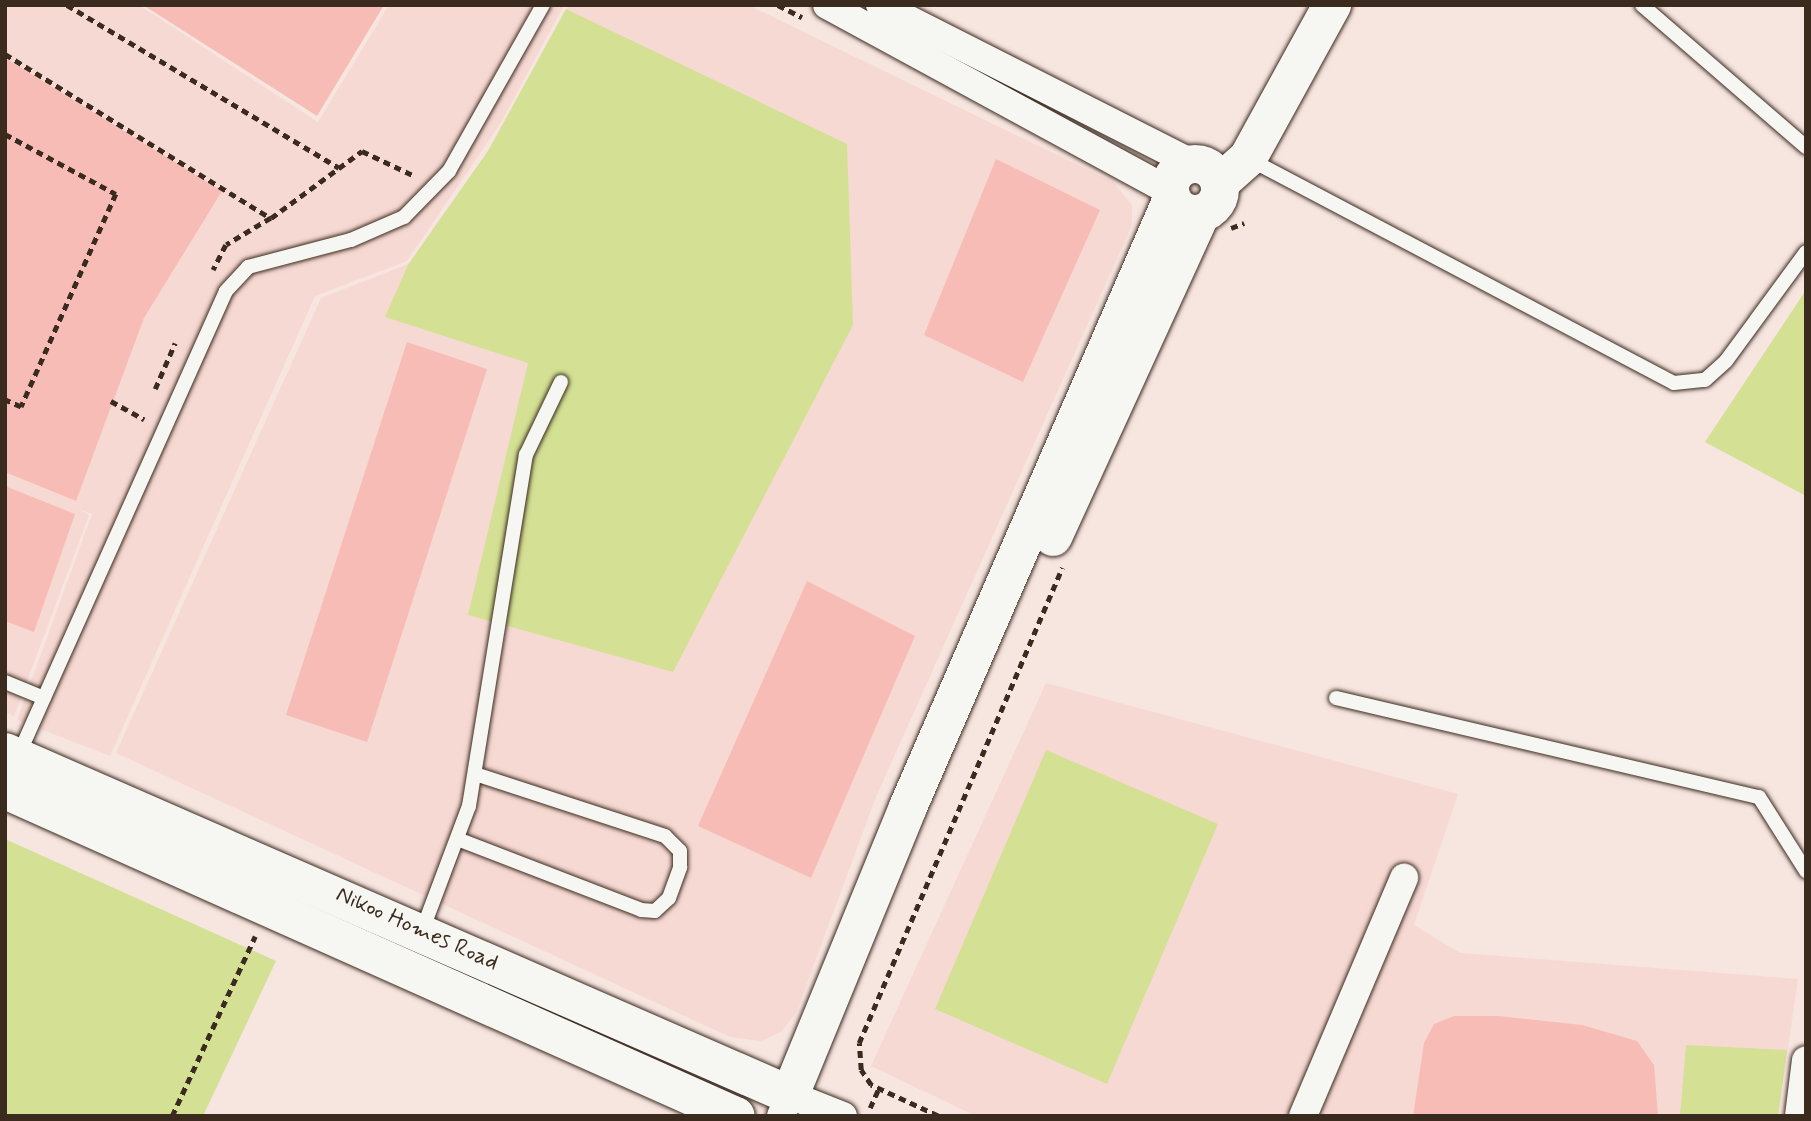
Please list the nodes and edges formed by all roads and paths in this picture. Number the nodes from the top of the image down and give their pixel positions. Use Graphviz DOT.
graph roads {
  1 [pos="67,5"];
  2 [pos="543,5"];
  3 [pos="778,5"];
  4 [pos="880,5"];
  5 [pos="1332,5"];
  6 [pos="1642,5"];
  7 [pos="821,14"];
  8 [pos="5,54"];
  9 [pos="5,134"];
  10 [pos="1806,147"];
  11 [pos="1248,158"];
  12 [pos="339,168"];
  13 [pos="424,180"];
  14 [pos="1196,197"];
  15 [pos="271,218"];
  16 [pos="1244,223"];
  17 [pos="1806,252"];
  18 [pos="208,279"];
  19 [pos="179,336"];
  20 [pos="561,382"];
  21 [pos="153,394"];
  22 [pos="5,400"];
  23 [pos="111,401"];
  24 [pos="148,407"];
  25 [pos="144,419"];
  26 [pos="139,431"];
  27 [pos="1066,559"];
  28 [pos="5,682"];
  29 [pos="44,698"];
  30 [pos="1336,698"];
  31 [pos="8,772"];
  32 [pos="475,774"];
  33 [pos="460,840"];
  34 [pos="1806,872"];
  35 [pos="1404,878"];
  36 [pos="260,925"];
  37 [pos="415,947"];
  38 [pos="1806,1059"];
  39 [pos="878,1090"];
  40 [pos="808,1109"];
  41 [pos="172,1116"];
  42 [pos="736,1116"];
  43 [pos="867,1116"];
  44 [pos="938,1116"];
  45 [pos="1303,1116"];
  46 [pos="1799,1116"];
  1 -- 12 [label="path"];
  2 -- 29 [label="lane"];
  3 -- 7 [label="path"];
  4 -- 14 [label="street"];
  5 -- 11 [label="street"];
  6 -- 10 [label="lane"];
  7 -- 14 [label="street"];
  8 -- 15 [label="path"];
  9 -- 22 [label="path"];
  11 -- 14 [label="street"];
  11 -- 17 [label="lane"];
  12 -- 13 [label="path"];
  12 -- 15 [label="path"];
  14 -- 16 [label="path"];
  14 -- 40 [label="street"];
  15 -- 18 [label="path"];
  19 -- 21 [label="path"];
  20 -- 32 [label="lane"];
  23 -- 25 [label="path"];
  24 -- 25 [label="path"];
  25 -- 26 [label="path"];
  27 -- 39 [label="path"];
  28 -- 29 [label="lane"];
  29 -- 31 [label="lane"];
  30 -- 34 [label="lane"];
  31 -- 37 [label="street, Nikoo Homes Road"];
  32 -- 33 [label="lane"];
  32 -- 33 [label="lane"];
  33 -- 37 [label="lane"];
  35 -- 45 [label="street"];
  36 -- 41 [label="path"];
  37 -- 40 [label="street, Nikoo Homes Road"];
  37 -- 42 [label="street, Nikoo Homes Road"];
  38 -- 46 [label="street"];
  39 -- 43 [label="path"];
  39 -- 44 [label="path"];
}
